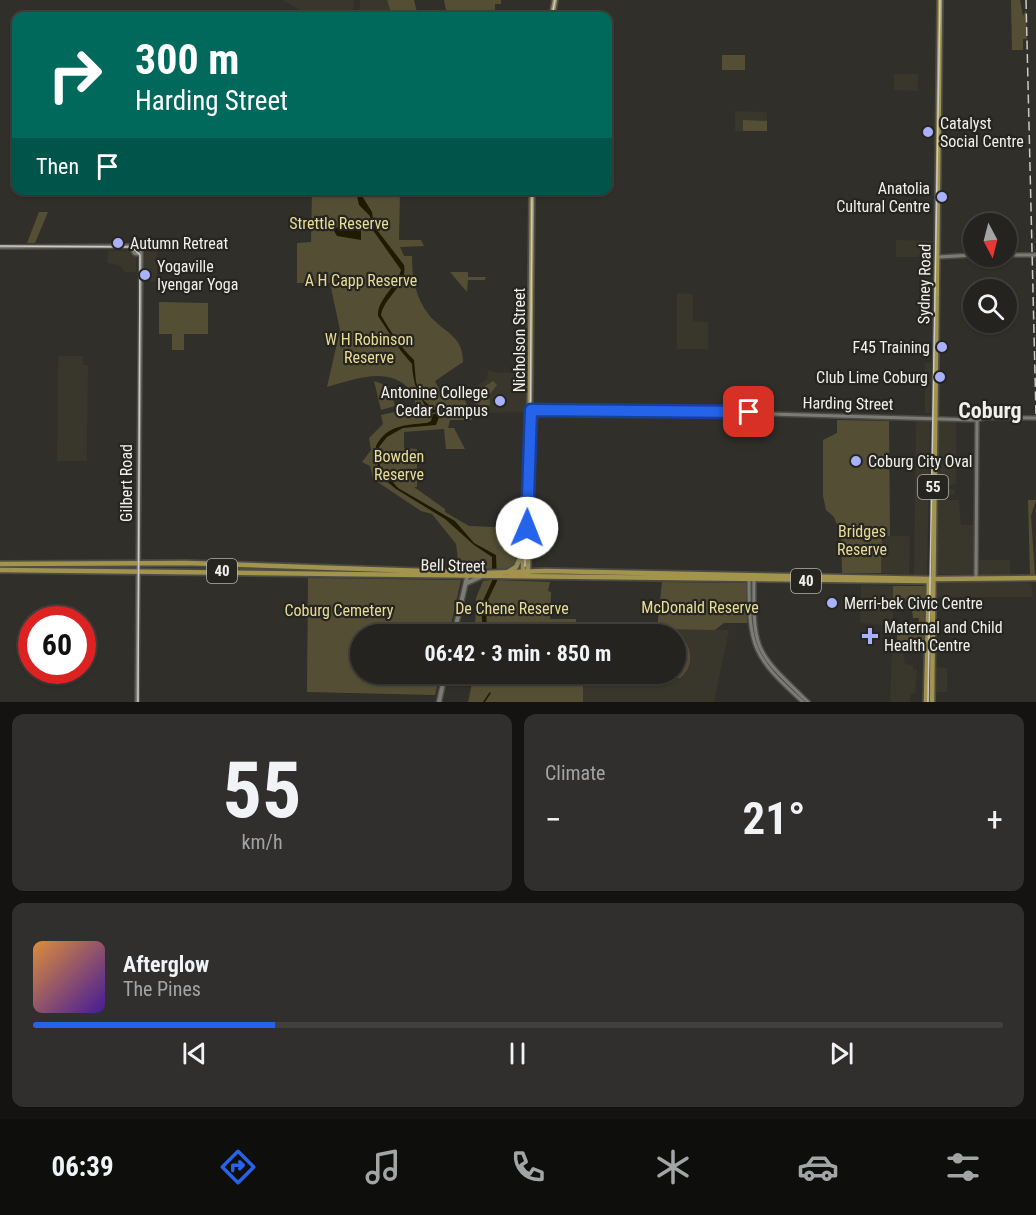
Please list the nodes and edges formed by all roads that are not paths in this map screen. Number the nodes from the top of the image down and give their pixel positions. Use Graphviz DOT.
graph roads {
  1 [pos="940,0"];
  2 [pos="532,195"];
  3 [pos="135,246"];
  4 [pos="0,247"];
  5 [pos="124,248"];
  6 [pos="141,251"];
  7 [pos="134,253"];
  8 [pos="1017,255"];
  9 [pos="1036,255"];
  10 [pos="963,256"];
  11 [pos="936,257"];
  12 [pos="140,265"];
  13 [pos="531,410"];
  14 [pos="934,417"];
  15 [pos="1036,417"];
  16 [pos="976,418"];
  17 [pos="528,525"];
  18 [pos="523,554"];
  19 [pos="528,558"];
  20 [pos="138,563"];
  21 [pos="0,564"];
  22 [pos="290,566"];
  23 [pos="0,570"];
  24 [pos="138,571"];
  25 [pos="536,571"];
  26 [pos="292,574"];
  27 [pos="467,574"];
  28 [pos="546,574"];
  29 [pos="490,575"];
  30 [pos="505,575"];
  31 [pos="526,575"];
  32 [pos="480,577"];
  33 [pos="752,577"];
  34 [pos="976,579"];
  35 [pos="1036,579"];
  36 [pos="931,580"];
  37 [pos="466,583"];
  38 [pos="456,624"];
  39 [pos="444,684"];
  40 [pos="797,694"];
  41 [pos="137,702"];
  42 [pos="439,702"];
  43 [pos="803,702"];
  44 [pos="808,702"];
  45 [pos="927,702"];
  46 [pos="932,702"];
  1 -- 11 [label="highway, Sydney Road / 55"];
  2 -- 13 [label="main road, Nicholson Street"];
  3 -- 5 [label="street"];
  3 -- 6 [label="street"];
  3 -- 7 [label="street"];
  4 -- 5 [label="street"];
  5 -- 7 [label="street"];
  6 -- 7 [label="street"];
  6 -- 12 [label="street, Gilbert Road"];
  7 -- 12 [label="street, Gilbert Road"];
  8 -- 9 [label="street"];
  10 -- 11 [label="street"];
  11 -- 14 [label="highway, Sydney Road / 55"];
  12 -- 20 [label="street, Gilbert Road"];
  13 -- 14 [label="street, Harding Street"];
  13 -- 17 [label="main road, Nicholson Street"];
  14 -- 16 [label="street, Harding Street"];
  14 -- 36 [label="highway, Sydney Road / 55"];
  15 -- 16 [label="street, Harding Street"];
  16 -- 34 [label="street"];
  17 -- 18 [label="main road, Nicholson Street"];
  17 -- 19 [label="main road, Nicholson Street"];
  18 -- 30 [label="main road"];
  18 -- 31 [label="main road, Nicholson Street"];
  19 -- 25 [label="main road"];
  19 -- 31 [label="main road, Nicholson Street"];
  20 -- 21 [label="highway, Bell Street / 40"];
  20 -- 22 [label="highway, Bell Street / 40"];
  20 -- 24 [label="street, Gilbert Road"];
  22 -- 26 [label="highway"];
  22 -- 27 [label="highway, Bell Street / 40"];
  23 -- 24 [label="highway, Bell Street / 40"];
  24 -- 26 [label="highway, Bell Street / 40"];
  24 -- 41 [label="street, Gilbert Road"];
  25 -- 28 [label="highway, Bell Street / 40"];
  25 -- 31 [label="highway, Bell Street / 40"];
  26 -- 27 [label="highway, Bell Street / 40"];
  27 -- 29 [label="highway, Bell Street / 40"];
  27 -- 32 [label="highway, Bell Street / 40"];
  27 -- 37 [label="main road"];
  28 -- 31 [label="highway, Bell Street / 40"];
  28 -- 33 [label="highway, Bell Street / 40"];
  29 -- 30 [label="highway, Bell Street / 40"];
  29 -- 32 [label="highway, Bell Street / 40"];
  30 -- 31 [label="highway, Bell Street / 40"];
  32 -- 37 [label="main road"];
  33 -- 36 [label="highway, Bell Street / 40"];
  33 -- 40 [label="street"];
  34 -- 35 [label="highway, Bell Street / 40"];
  34 -- 36 [label="highway, Bell Street / 40"];
  36 -- 45 [label="highway, Sydney Road / 55"];
  36 -- 46 [label="highway, Sydney Road / 55"];
  37 -- 38 [label="main road"];
  39 -- 42 [label="main road"];
  40 -- 43 [label="street"];
  40 -- 44 [label="street"];
}
